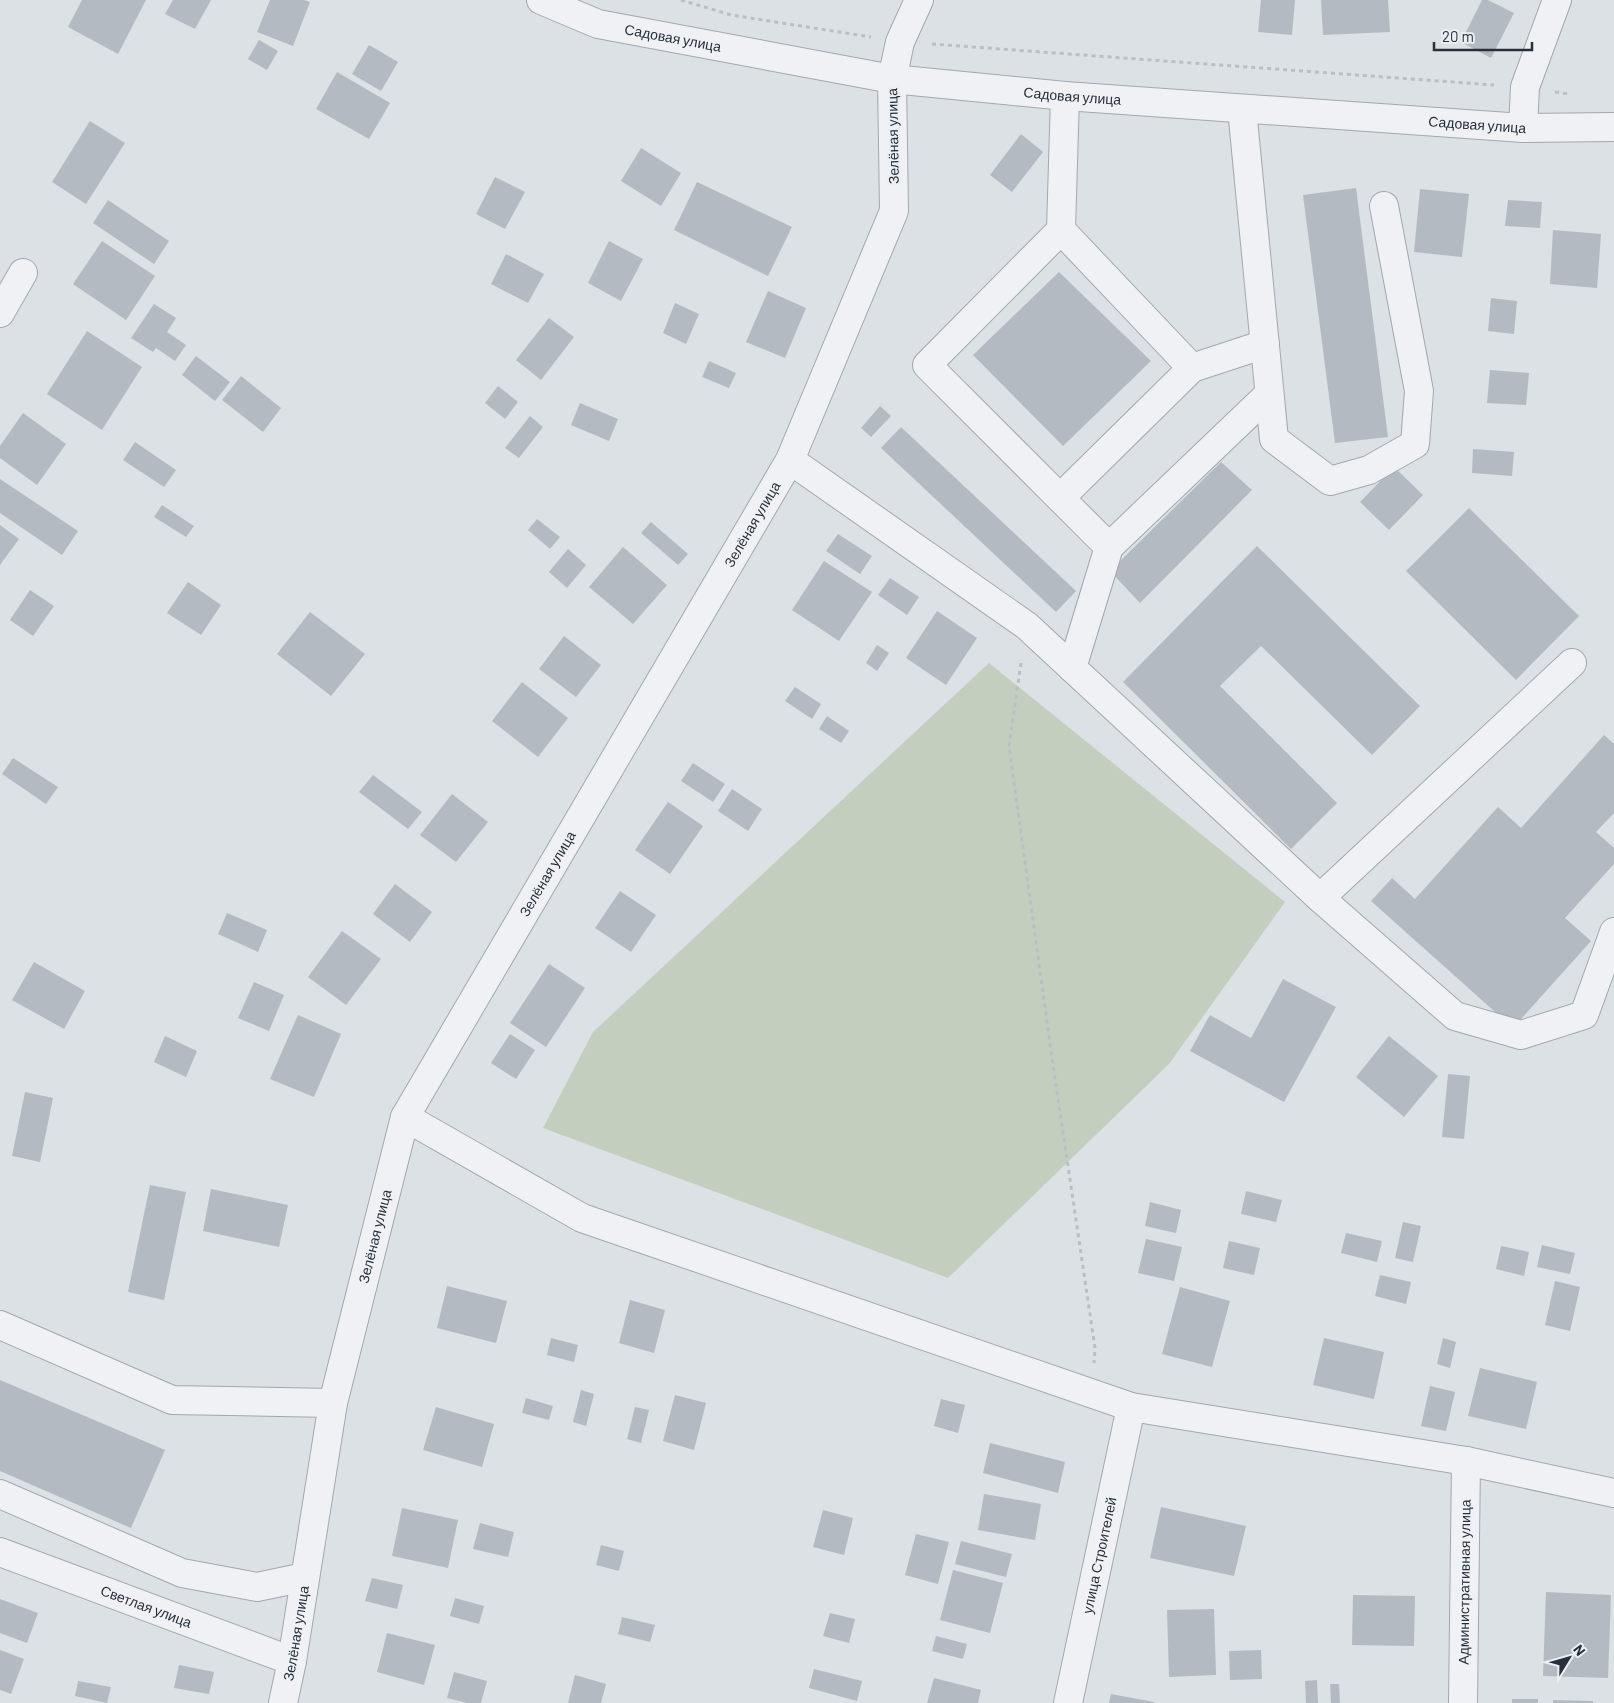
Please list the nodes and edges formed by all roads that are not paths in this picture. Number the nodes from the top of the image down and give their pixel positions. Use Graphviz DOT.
graph roads {
  1 [pos="541,0"];
  2 [pos="919,0"];
  3 [pos="1557,0"];
  4 [pos="892,79"];
  5 [pos="1065,96"];
  6 [pos="1242,108"];
  7 [pos="1523,128"];
  8 [pos="1614,128"];
  9 [pos="1384,206"];
  10 [pos="1061,230"];
  11 [pos="24,272"];
  12 [pos="0,313"];
  13 [pos="1264,344"];
  14 [pos="1192,368"];
  15 [pos="1269,394"];
  16 [pos="790,460"];
  17 [pos="1060,498"];
  18 [pos="1109,547"];
  19 [pos="1572,664"];
  20 [pos="1072,668"];
  21 [pos="1320,898"];
  22 [pos="1614,932"];
  23 [pos="405,1117"];
  24 [pos="0,1325"];
  25 [pos="334,1403"];
  26 [pos="1131,1407"];
  27 [pos="1466,1461"];
  28 [pos="0,1494"];
  29 [pos="1614,1494"];
  30 [pos="0,1552"];
  31 [pos="305,1578"];
  32 [pos="292,1661"];
  33 [pos="283,1703"];
  34 [pos="1068,1703"];
  35 [pos="1463,1703"];
  1 -- 4 [label="street, Садовая улица"];
  2 -- 4 [label="street, Зелёная улица"];
  3 -- 7 [label="street"];
  4 -- 5 [label="street, Садовая улица"];
  4 -- 16 [label="street, Зелёная улица"];
  5 -- 6 [label="street, Садовая улица"];
  5 -- 10 [label="street"];
  6 -- 7 [label="street, Садовая улица"];
  6 -- 13 [label="street"];
  7 -- 8 [label="street, Садовая улица"];
  9 -- 15 [label="street"];
  10 -- 14 [label="street"];
  10 -- 17 [label="street"];
  11 -- 12 [label="street"];
  13 -- 14 [label="street"];
  13 -- 15 [label="street"];
  14 -- 17 [label="street"];
  15 -- 18 [label="street"];
  16 -- 20 [label="street"];
  16 -- 23 [label="street, Зелёная улица"];
  17 -- 18 [label="street"];
  18 -- 20 [label="street"];
  19 -- 21 [label="street"];
  20 -- 21 [label="street"];
  21 -- 22 [label="street"];
  23 -- 25 [label="street, Зелёная улица"];
  23 -- 26 [label="street"];
  24 -- 25 [label="street"];
  25 -- 31 [label="street, Зелёная улица"];
  26 -- 27 [label="street"];
  26 -- 34 [label="street, улица Строителей"];
  27 -- 29 [label="street"];
  27 -- 35 [label="street, Административная улица"];
  28 -- 31 [label="street"];
  30 -- 32 [label="street, Светлая улица"];
  31 -- 32 [label="street, Зелёная улица"];
  32 -- 33 [label="street, Зелёная улица"];
}
